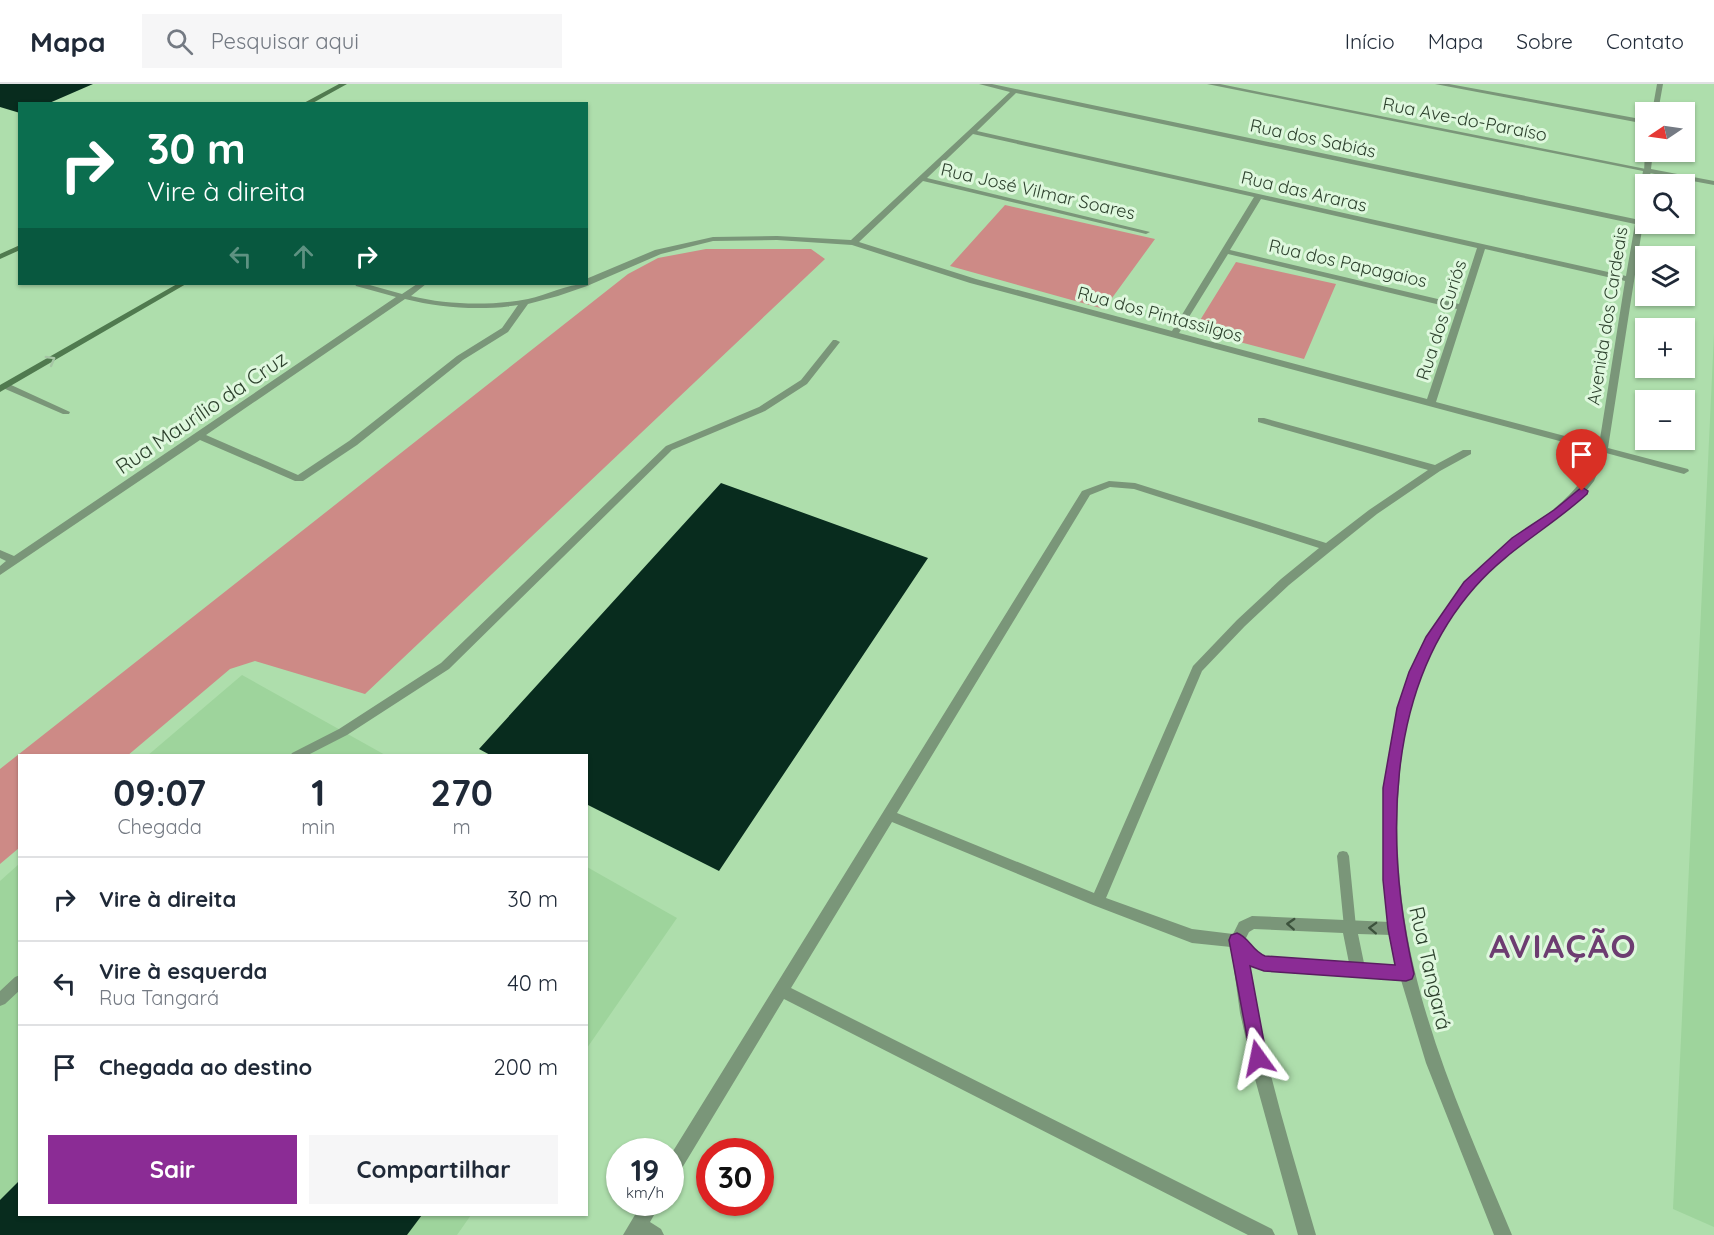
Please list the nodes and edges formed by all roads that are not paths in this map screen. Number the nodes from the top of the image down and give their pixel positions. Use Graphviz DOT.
graph roads {
  1 [pos="344,84"];
  2 [pos="982,84"];
  3 [pos="1209,84"];
  4 [pos="1438,84"];
  5 [pos="1660,84"];
  6 [pos="1016,91"];
  7 [pos="309,102"];
  8 [pos="1657,102"];
  9 [pos="1635,120"];
  10 [pos="972,132"];
  11 [pos="1648,162"];
  12 [pos="1647,170"];
  13 [pos="1646,174"];
  14 [pos="922,178"];
  15 [pos="1714,183"];
  16 [pos="1259,196"];
  17 [pos="1635,221"];
  18 [pos="1146,232"];
  19 [pos="1636,234"];
  20 [pos="854,243"];
  21 [pos="1482,246"];
  22 [pos="18,248"];
  23 [pos="1226,251"];
  24 [pos="0,257"];
  25 [pos="1629,279"];
  26 [pos="588,282"];
  27 [pos="180,285"];
  28 [pos="362,285"];
  29 [pos="420,285"];
  30 [pos="580,285"];
  31 [pos="401,297"];
  32 [pos="524,303"];
  33 [pos="1462,307"];
  34 [pos="1174,335"];
  35 [pos="836,342"];
  36 [pos="3,387"];
  37 [pos="1431,403"];
  38 [pos="66,412"];
  39 [pos="1261,420"];
  40 [pos="199,436"];
  41 [pos="1603,449"];
  42 [pos="1467,452"];
  43 [pos="1436,470"];
  44 [pos="1684,471"];
  45 [pos="1328,547"];
  46 [pos="0,554"];
  47 [pos="15,561"];
  48 [pos="0,571"];
  49 [pos="300,754"];
  50 [pos="888,815"];
  51 [pos="1343,856"];
  52 [pos="1098,901"];
  53 [pos="1350,927"];
  54 [pos="1396,929"];
  55 [pos="1237,940"];
  56 [pos="1358,969"];
  57 [pos="1406,974"];
  58 [pos="18,983"];
  59 [pos="781,990"];
  60 [pos="0,1000"];
  61 [pos="684,1149"];
  62 [pos="644,1216"];
  63 [pos="635,1230"];
  64 [pos="655,1235"];
  65 [pos="1266,1235"];
  66 [pos="1307,1235"];
  67 [pos="1503,1235"];
  1 -- 7 [label="main road"];
  2 -- 6 [label="street, Rua dos Sabiás"];
  3 -- 12 [label="street, Rua Ave-do-Paraíso"];
  4 -- 9 [label="street"];
  5 -- 8 [label="street"];
  6 -- 10 [label="street"];
  6 -- 17 [label="street, Rua dos Sabiás"];
  10 -- 14 [label="street"];
  10 -- 16 [label="street, Rua das Araras"];
  11 -- 12 [label="street, Avenida dos Cardeais"];
  12 -- 13 [label="street, Avenida dos Cardeais"];
  12 -- 15 [label="street, Rua Ave-do-Paraíso"];
  14 -- 18 [label="street, Rua José Vilmar Soares"];
  14 -- 20 [label="street"];
  16 -- 21 [label="street, Rua das Araras"];
  16 -- 23 [label="street"];
  19 -- 25 [label="street, Avenida dos Cardeais"];
  20 -- 26 [label="street, Rua dos Pintassilgos"];
  20 -- 34 [label="street, Rua dos Pintassilgos"];
  21 -- 25 [label="street, Rua das Araras"];
  21 -- 33 [label="street, Rua dos Curiós"];
  22 -- 24 [label="main road"];
  23 -- 33 [label="street, Rua dos Papagaios"];
  23 -- 34 [label="street"];
  25 -- 41 [label="street, Avenida dos Cardeais"];
  36 -- 27 [label="main road, one-way"];
  28 -- 31 [label="street, Rua dos Pintassilgos"];
  29 -- 31 [label="street, Rua Maurílio da Cruz"];
  30 -- 32 [label="street, Rua dos Pintassilgos"];
  31 -- 32 [label="street, Rua dos Pintassilgos"];
  31 -- 40 [label="street, Rua Maurílio da Cruz"];
  32 -- 40 [label="street"];
  33 -- 37 [label="street, Rua dos Curiós"];
  34 -- 37 [label="street, Rua dos Pintassilgos"];
  35 -- 49 [label="lane"];
  36 -- 38 [label="lane"];
  37 -- 41 [label="street, Rua dos Pintassilgos"];
  39 -- 43 [label="street"];
  40 -- 47 [label="street, Rua Maurílio da Cruz"];
  41 -- 44 [label="street, Rua dos Pintassilgos"];
  41 -- 54 [label="street, Rua Tangará"];
  42 -- 43 [label="street"];
  43 -- 45 [label="street"];
  45 -- 50 [label="street"];
  45 -- 52 [label="street"];
  46 -- 47 [label="street"];
  47 -- 48 [label="street, Rua Maurílio da Cruz"];
  50 -- 52 [label="street"];
  50 -- 59 [label="street"];
  51 -- 53 [label="lane"];
  52 -- 55 [label="street"];
  54 -- 53 [label="street, one-way"];
  53 -- 55 [label="street, one-way"];
  53 -- 56 [label="street"];
  54 -- 57 [label="street, Rua Tangará"];
  55 -- 56 [label="street"];
  55 -- 66 [label="street"];
  56 -- 57 [label="street"];
  57 -- 67 [label="street, Rua Tangará"];
  58 -- 60 [label="lane"];
  59 -- 61 [label="street"];
  59 -- 65 [label="street"];
  62 -- 63 [label="street"];
  63 -- 64 [label="street"];
}
